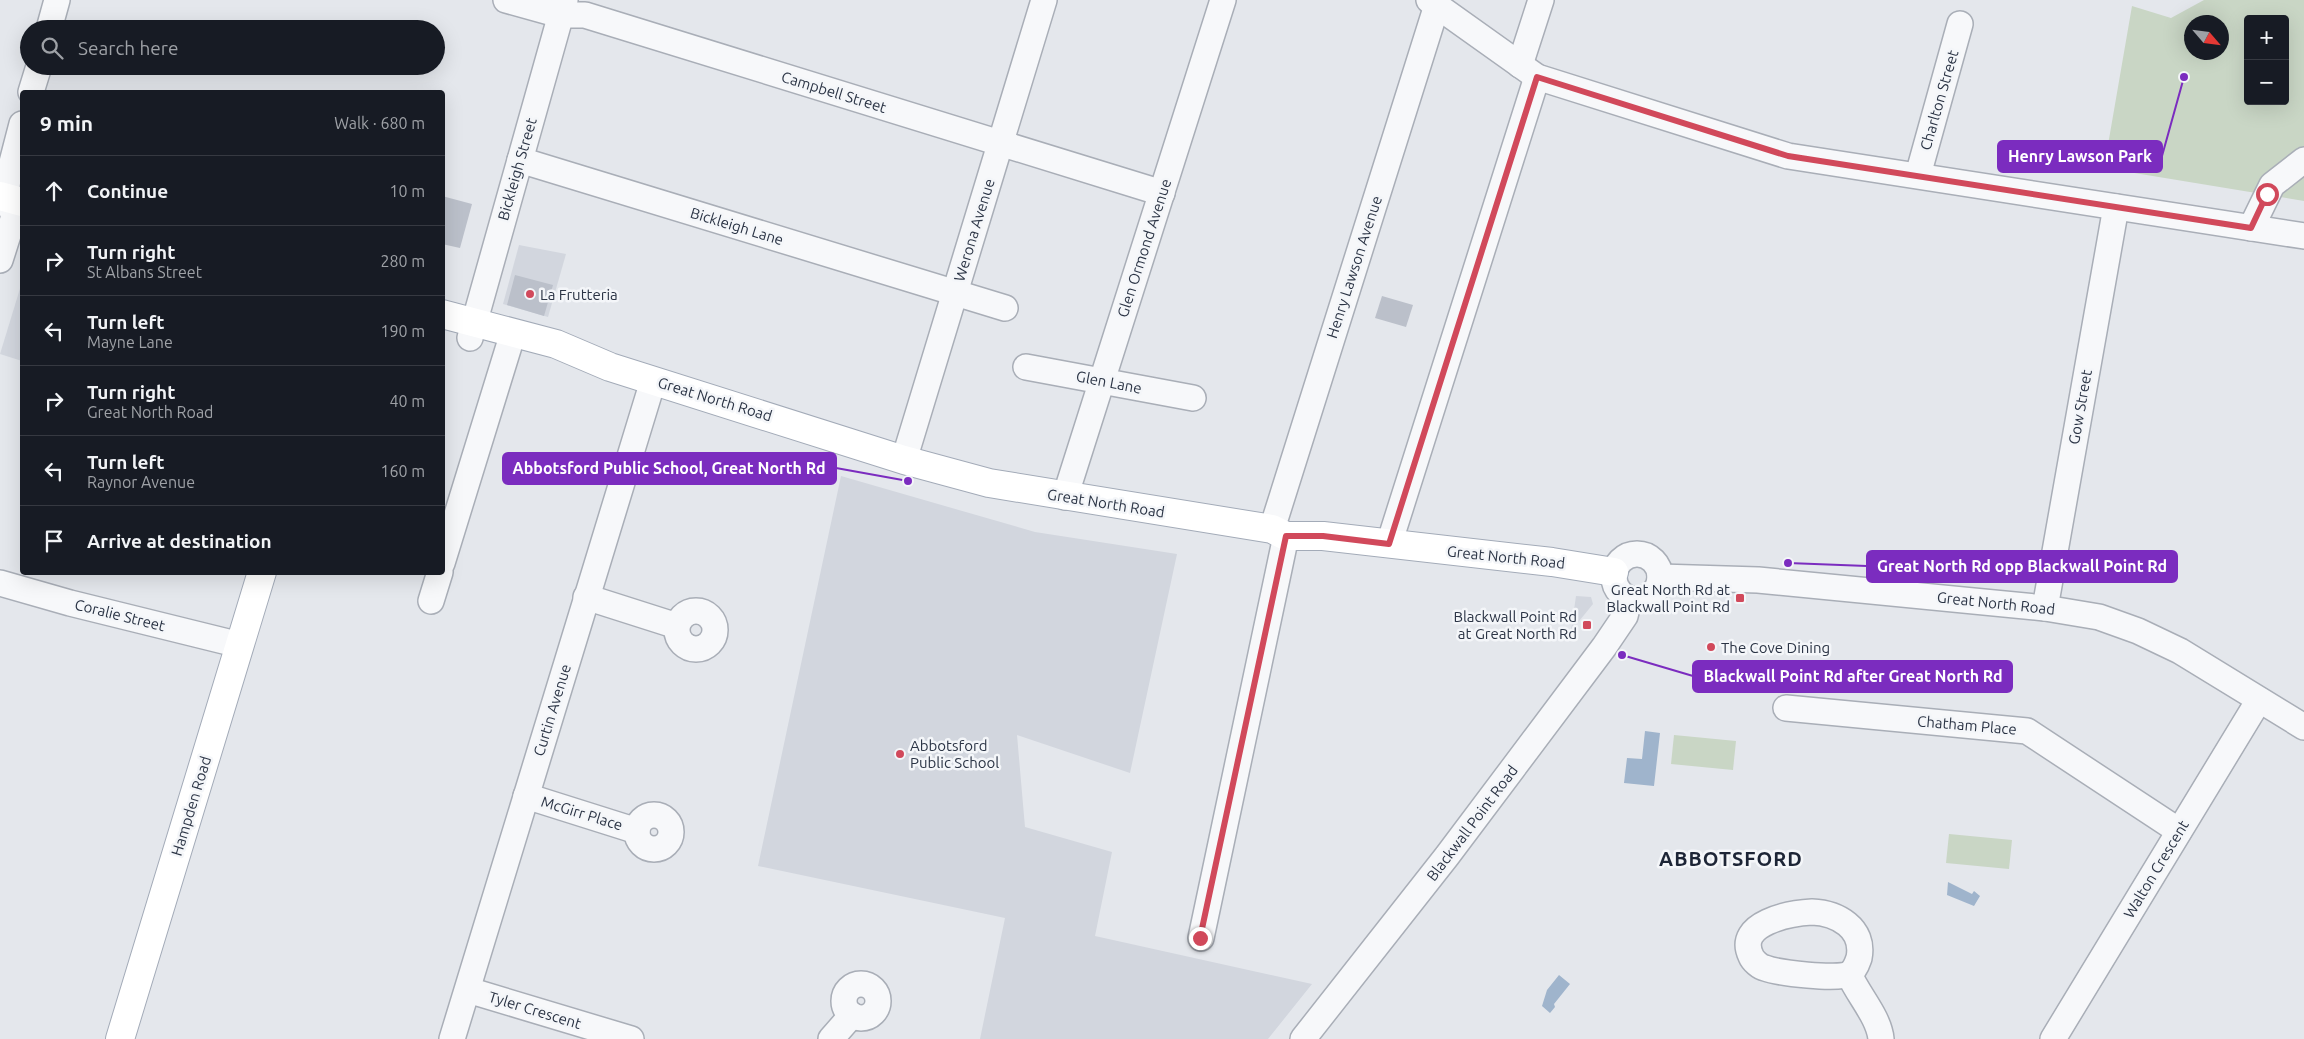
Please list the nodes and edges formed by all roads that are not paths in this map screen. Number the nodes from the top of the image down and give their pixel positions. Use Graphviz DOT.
graph roads {
  1 [pos="57,0"];
  2 [pos="506,0"];
  3 [pos="1044,0"];
  4 [pos="1223,0"];
  5 [pos="1541,0"];
  6 [pos="1433,3"];
  7 [pos="563,8"];
  8 [pos="51,20"];
  9 [pos="1960,24"];
  10 [pos="1529,71"];
  11 [pos="36,75"];
  12 [pos="32,90"];
  13 [pos="20,132"];
  14 [pos="1000,143"];
  15 [pos="520,160"];
  16 [pos="2304,160"];
  17 [pos="1918,175"];
  18 [pos="1162,193"];
  19 [pos="11,207"];
  20 [pos="2116,207"];
  21 [pos="2251,228"];
  22 [pos="2304,236"];
  23 [pos="0,260"];
  24 [pos="955,293"];
  25 [pos="1005,308"];
  26 [pos="445,316"];
  27 [pos="445,330"];
  28 [pos="472,330"];
  29 [pos="511,340"];
  30 [pos="1026,367"];
  31 [pos="653,380"];
  32 [pos="1102,381"];
  33 [pos="1193,398"];
  34 [pos="904,460"];
  35 [pos="1065,497"];
  36 [pos="1279,532"];
  37 [pos="1389,544"];
  38 [pos="445,553"];
  39 [pos="1614,572"];
  40 [pos="261,575"];
  41 [pos="439,575"];
  42 [pos="1660,577"];
  43 [pos="0,583"];
  44 [pos="586,597"];
  45 [pos="1629,600"];
  46 [pos="431,601"];
  47 [pos="2045,608"];
  48 [pos="677,626"];
  49 [pos="240,645"];
  50 [pos="2259,700"];
  51 [pos="1786,708"];
  52 [pos="2304,727"];
  53 [pos="526,796"];
  54 [pos="637,831"];
  55 [pos="2179,831"];
  56 [pos="1200,938"];
  57 [pos="1849,974"];
  58 [pos="468,990"];
  59 [pos="852,1015"];
  60 [pos="120,1039"];
  61 [pos="452,1039"];
  62 [pos="630,1039"];
  63 [pos="831,1039"];
  64 [pos="1303,1039"];
  65 [pos="1881,1039"];
  66 [pos="2052,1039"];
  1 -- 8 [label="street"];
  2 -- 7 [label="street, Campbell Street"];
  3 -- 14 [label="street, Werona Avenue"];
  4 -- 18 [label="street, Glen Ormond Avenue"];
  5 -- 10 [label="street"];
  6 -- 10 [label="street"];
  6 -- 36 [label="street, Henry Lawson Avenue"];
  7 -- 14 [label="street, Campbell Street"];
  7 -- 15 [label="street, Bickleigh Street"];
  9 -- 17 [label="street, Charlton Street"];
  10 -- 17 [label="street"];
  10 -- 37 [label="street"];
  11 -- 12 [label="street"];
  13 -- 19 [label="street"];
  14 -- 18 [label="street, Campbell Street"];
  14 -- 24 [label="street, Werona Avenue"];
  15 -- 24 [label="street, Bickleigh Lane"];
  15 -- 28 [label="street, Bickleigh Street"];
  16 -- 21 [label="street"];
  17 -- 20 [label="street"];
  18 -- 32 [label="street, Glen Ormond Avenue"];
  19 -- 23 [label="street"];
  20 -- 21 [label="street"];
  20 -- 47 [label="street, Gow Street"];
  21 -- 22 [label="street"];
  24 -- 25 [label="street, Bickleigh Lane"];
  24 -- 34 [label="street, Werona Avenue"];
  26 -- 28 [label="main road, Great North Road"];
  27 -- 28 [label="main road, Great North Road"];
  28 -- 29 [label="main road, Great North Road"];
  29 -- 31 [label="main road, Great North Road"];
  29 -- 38 [label="street"];
  30 -- 32 [label="street, Glen Lane"];
  31 -- 34 [label="main road, Great North Road"];
  31 -- 44 [label="street, Curtin Avenue"];
  32 -- 33 [label="street, Glen Lane"];
  32 -- 35 [label="street, Glen Ormond Avenue"];
  34 -- 35 [label="main road, Great North Road"];
  35 -- 36 [label="main road, Great North Road"];
  36 -- 37 [label="main road, Great North Road"];
  36 -- 56 [label="street, Henry Lawson Avenue"];
  37 -- 39 [label="main road, Great North Road"];
  39 -- 42 [label="street"];
  39 -- 45 [label="street"];
  40 -- 49 [label="main road, Hampden Road"];
  41 -- 46 [label="street"];
  42 -- 45 [label="street"];
  42 -- 47 [label="street, Great North Road"];
  43 -- 49 [label="street, Coralie Street"];
  44 -- 48 [label="street"];
  44 -- 53 [label="street, Curtin Avenue"];
  45 -- 64 [label="street, Blackwall Point Road"];
  47 -- 50 [label="street, Great North Road"];
  49 -- 60 [label="main road, Hampden Road"];
  50 -- 52 [label="street, Great North Road"];
  50 -- 55 [label="street, Walton Crescent"];
  51 -- 55 [label="street, Chatham Place"];
  53 -- 54 [label="street, McGirr Place"];
  53 -- 58 [label="street, Curtin Avenue"];
  55 -- 66 [label="street, Walton Crescent"];
  57 -- 65 [label="street"];
  58 -- 61 [label="street, Curtin Avenue"];
  58 -- 62 [label="street, Tyler Crescent"];
  59 -- 63 [label="street"];
}
